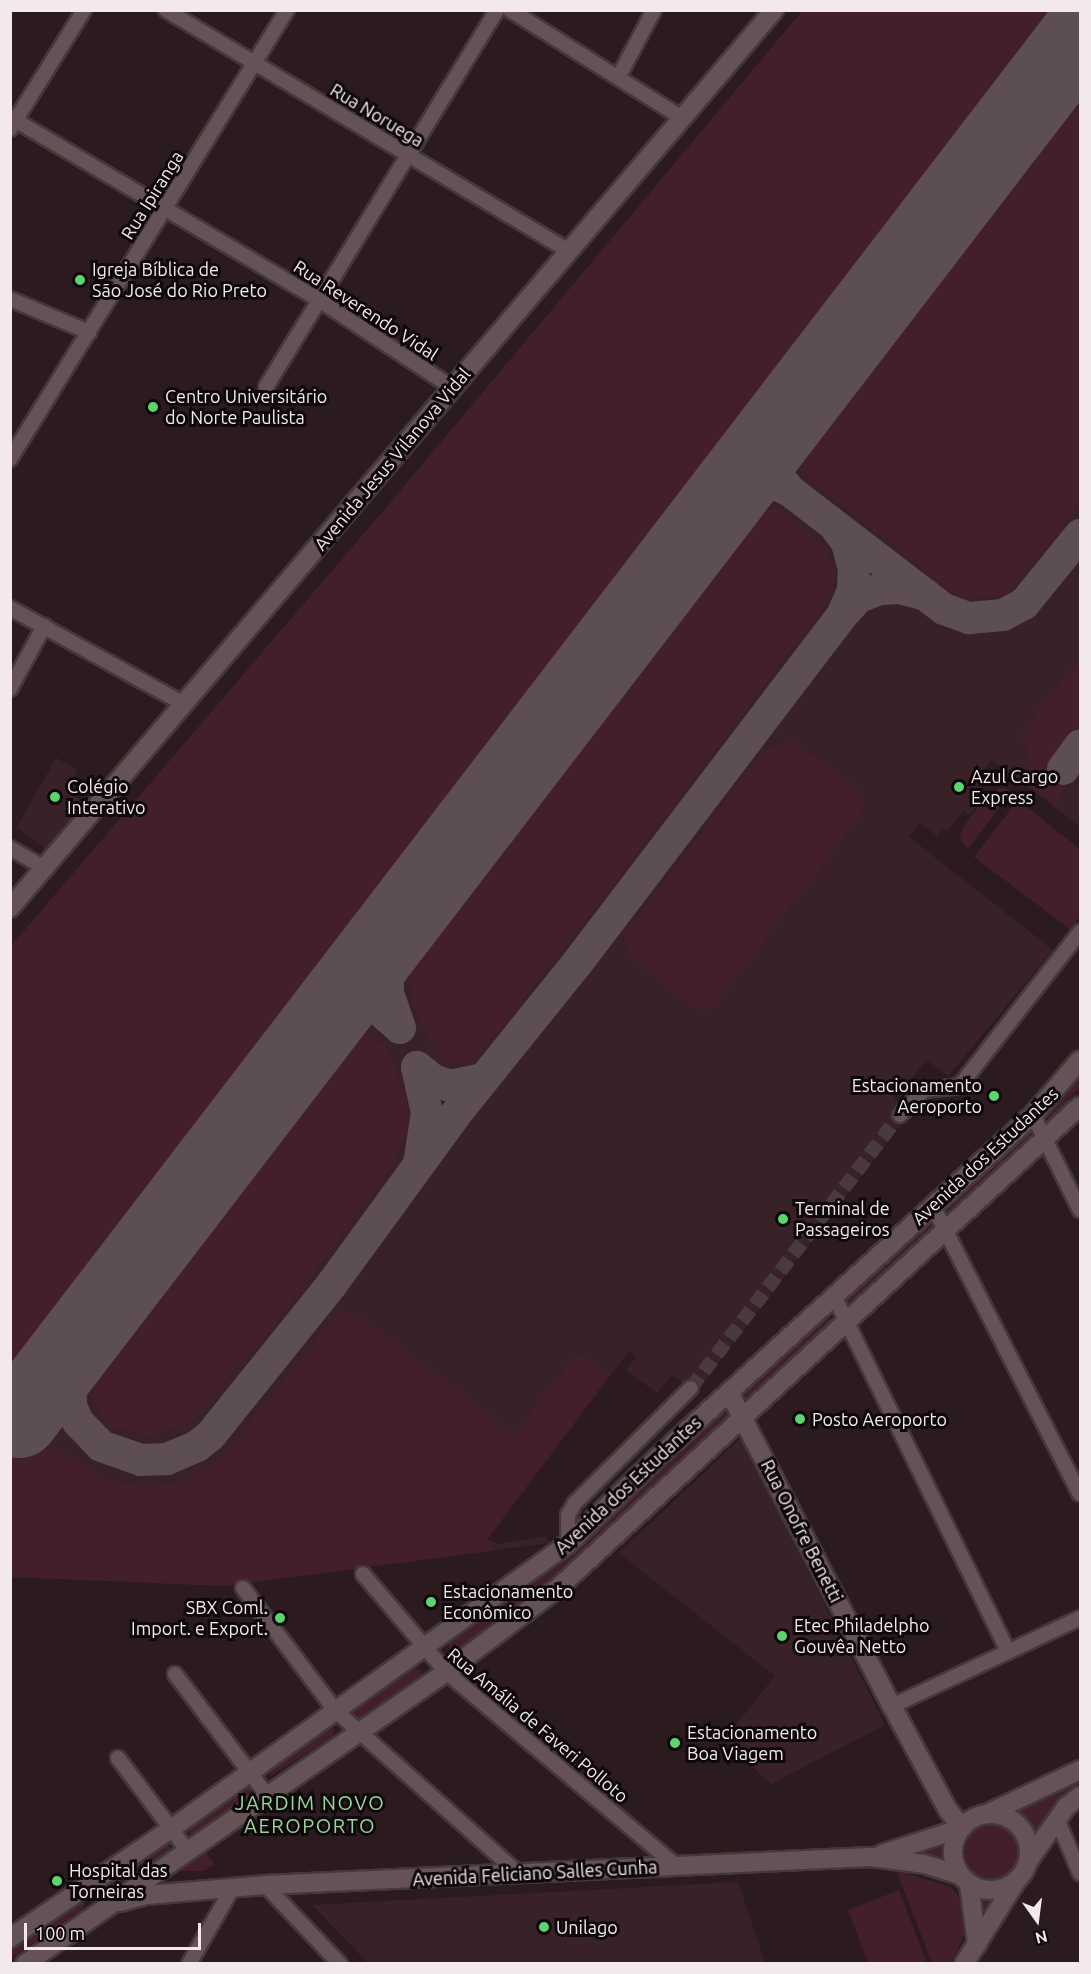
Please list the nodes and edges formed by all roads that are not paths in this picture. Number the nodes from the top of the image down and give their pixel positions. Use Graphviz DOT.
graph roads {
  1 [pos="84,10"];
  2 [pos="166,10"];
  3 [pos="287,10"];
  4 [pos="497,10"];
  5 [pos="510,10"];
  6 [pos="654,10"];
  7 [pos="774,10"];
  8 [pos="255,63"];
  9 [pos="619,76"];
  10 [pos="682,118"];
  11 [pos="12,122"];
  12 [pos="408,155"];
  13 [pos="166,207"];
  14 [pos="569,251"];
  15 [pos="10,299"];
  16 [pos="320,300"];
  17 [pos="89,332"];
  18 [pos="266,387"];
  19 [pos="453,388"];
  20 [pos="10,459"];
  21 [pos="10,608"];
  22 [pos="44,626"];
  23 [pos="10,689"];
  24 [pos="184,704"];
  25 [pos="10,848"];
  26 [pos="44,868"];
  27 [pos="10,908"];
  28 [pos="1079,939"];
  29 [pos="1080,1060"];
  30 [pos="1080,1106"];
  31 [pos="900,1115"];
  32 [pos="1033,1115"];
  33 [pos="1045,1139"];
  34 [pos="933,1206"];
  35 [pos="1080,1209"];
  36 [pos="945,1232"];
  37 [pos="834,1296"];
  38 [pos="847,1325"];
  39 [pos="691,1388"];
  40 [pos="729,1392"];
  41 [pos="744,1419"];
  42 [pos="1080,1494"];
  43 [pos="568,1544"];
  44 [pos="363,1574"];
  45 [pos="243,1588"];
  46 [pos="1080,1618"];
  47 [pos="424,1649"];
  48 [pos="1008,1652"];
  49 [pos="446,1672"];
  50 [pos="175,1674"];
  51 [pos="892,1706"];
  52 [pos="335,1710"];
  53 [pos="358,1732"];
  54 [pos="118,1758"];
  55 [pos="1080,1770"];
  56 [pos="250,1771"];
  57 [pos="267,1794"];
  58 [pos="1080,1796"];
  59 [pos="985,1815"];
  60 [pos="1057,1819"];
  61 [pos="962,1827"];
  62 [pos="171,1829"];
  63 [pos="187,1850"];
  64 [pos="871,1857"];
  65 [pos="1029,1860"];
  66 [pos="676,1866"];
  67 [pos="161,1868"];
  68 [pos="1080,1873"];
  69 [pos="520,1875"];
  70 [pos="965,1879"];
  71 [pos="1017,1881"];
  72 [pos="265,1885"];
  73 [pos="233,1887"];
  74 [pos="81,1890"];
  75 [pos="199,1890"];
  76 [pos="104,1909"];
  77 [pos="10,1938"];
  78 [pos="977,1944"];
  79 [pos="25,1964"];
  80 [pos="189,1964"];
  81 [pos="339,1964"];
  82 [pos="964,1964"];
  1 -- 11 [label="street"];
  2 -- 8 [label="street, Rua Noruega"];
  3 -- 8 [label="street, Rua Ipiranga"];
  4 -- 12 [label="street"];
  5 -- 9 [label="street"];
  6 -- 9 [label="street"];
  7 -- 10 [label="main road, Avenida Jesus Vilanova Vidal"];
  8 -- 12 [label="street, Rua Noruega"];
  8 -- 13 [label="street, Rua Ipiranga"];
  9 -- 10 [label="street"];
  10 -- 14 [label="main road, Avenida Jesus Vilanova Vidal"];
  11 -- 13 [label="street, Rua Reverendo Vidal"];
  12 -- 14 [label="street, Rua Noruega"];
  12 -- 16 [label="street"];
  13 -- 16 [label="street, Rua Reverendo Vidal"];
  13 -- 17 [label="street, Rua Ipiranga"];
  14 -- 19 [label="main road, Avenida Jesus Vilanova Vidal"];
  15 -- 17 [label="street"];
  16 -- 18 [label="street"];
  16 -- 19 [label="street, Rua Reverendo Vidal"];
  17 -- 20 [label="street, Rua Ipiranga"];
  19 -- 24 [label="main road, Avenida Jesus Vilanova Vidal"];
  21 -- 22 [label="street"];
  22 -- 23 [label="street"];
  22 -- 24 [label="street"];
  24 -- 26 [label="main road, Avenida Jesus Vilanova Vidal"];
  25 -- 26 [label="street"];
  26 -- 27 [label="main road, Avenida Jesus Vilanova Vidal"];
  28 -- 31 [label="street"];
  29 -- 32 [label="main road, Avenida dos Estudantes"];
  30 -- 33 [label="main road, Avenida dos Estudantes"];
  32 -- 33 [label="street"];
  32 -- 34 [label="main road, Avenida dos Estudantes"];
  33 -- 35 [label="street"];
  33 -- 36 [label="main road, Avenida dos Estudantes"];
  34 -- 36 [label="street"];
  34 -- 37 [label="main road, Avenida dos Estudantes"];
  36 -- 38 [label="main road, Avenida dos Estudantes"];
  36 -- 42 [label="street"];
  37 -- 38 [label="street"];
  37 -- 40 [label="main road, Avenida dos Estudantes"];
  38 -- 41 [label="main road, Avenida dos Estudantes"];
  38 -- 48 [label="street"];
  39 -- 43 [label="street"];
  40 -- 41 [label="main road, Rua Onofre Benetti"];
  40 -- 43 [label="main road, Avenida dos Estudantes"];
  41 -- 49 [label="main road, Avenida dos Estudantes"];
  41 -- 51 [label="main road, Rua Onofre Benetti"];
  43 -- 47 [label="main road, Avenida dos Estudantes"];
  44 -- 47 [label="street, Rua Amália de Faveri Polloto"];
  45 -- 52 [label="street"];
  46 -- 48 [label="street"];
  47 -- 49 [label="street, Rua Amália de Faveri Polloto"];
  47 -- 52 [label="main road, Avenida dos Estudantes"];
  48 -- 51 [label="street"];
  49 -- 53 [label="main road, Avenida dos Estudantes"];
  49 -- 66 [label="street, Rua Amália de Faveri Polloto"];
  50 -- 56 [label="street"];
  51 -- 61 [label="main road, Rua Onofre Benetti"];
  52 -- 53 [label="street"];
  52 -- 56 [label="main road, Avenida dos Estudantes"];
  53 -- 57 [label="main road, Avenida dos Estudantes"];
  53 -- 69 [label="street"];
  54 -- 62 [label="street"];
  55 -- 59 [label="main road"];
  56 -- 57 [label="street"];
  56 -- 62 [label="main road, Avenida dos Estudantes"];
  57 -- 63 [label="main road, Avenida dos Estudantes"];
  58 -- 60 [label="main road"];
  59 -- 61 [label="main road"];
  59 -- 65 [label="main road"];
  60 -- 65 [label="main road"];
  60 -- 68 [label="street"];
  61 -- 64 [label="main road, Avenida Feliciano Salles Cunha"];
  61 -- 70 [label="main road"];
  62 -- 63 [label="street"];
  62 -- 74 [label="main road, Avenida dos Estudantes"];
  63 -- 67 [label="main road, Avenida dos Estudantes"];
  64 -- 66 [label="main road, Avenida Feliciano Salles Cunha"];
  64 -- 70 [label="main road, Avenida Feliciano Salles Cunha"];
  65 -- 71 [label="main road"];
  66 -- 69 [label="main road, Avenida Feliciano Salles Cunha"];
  67 -- 75 [label="main road, Avenida Feliciano Salles Cunha"];
  67 -- 76 [label="main road, Avenida dos Estudantes"];
  69 -- 72 [label="main road, Avenida Feliciano Salles Cunha"];
  70 -- 71 [label="main road"];
  70 -- 78 [label="main road"];
  71 -- 78 [label="main road"];
  72 -- 73 [label="main road, Avenida Feliciano Salles Cunha"];
  72 -- 81 [label="street"];
  73 -- 75 [label="main road, Avenida Feliciano Salles Cunha"];
  73 -- 80 [label="street"];
  74 -- 76 [label="main road"];
  74 -- 77 [label="main road, Avenida dos Estudantes"];
  75 -- 76 [label="main road, Avenida Feliciano Salles Cunha"];
  76 -- 79 [label="main road, Avenida dos Estudantes"];
  78 -- 82 [label="main road"];
}
